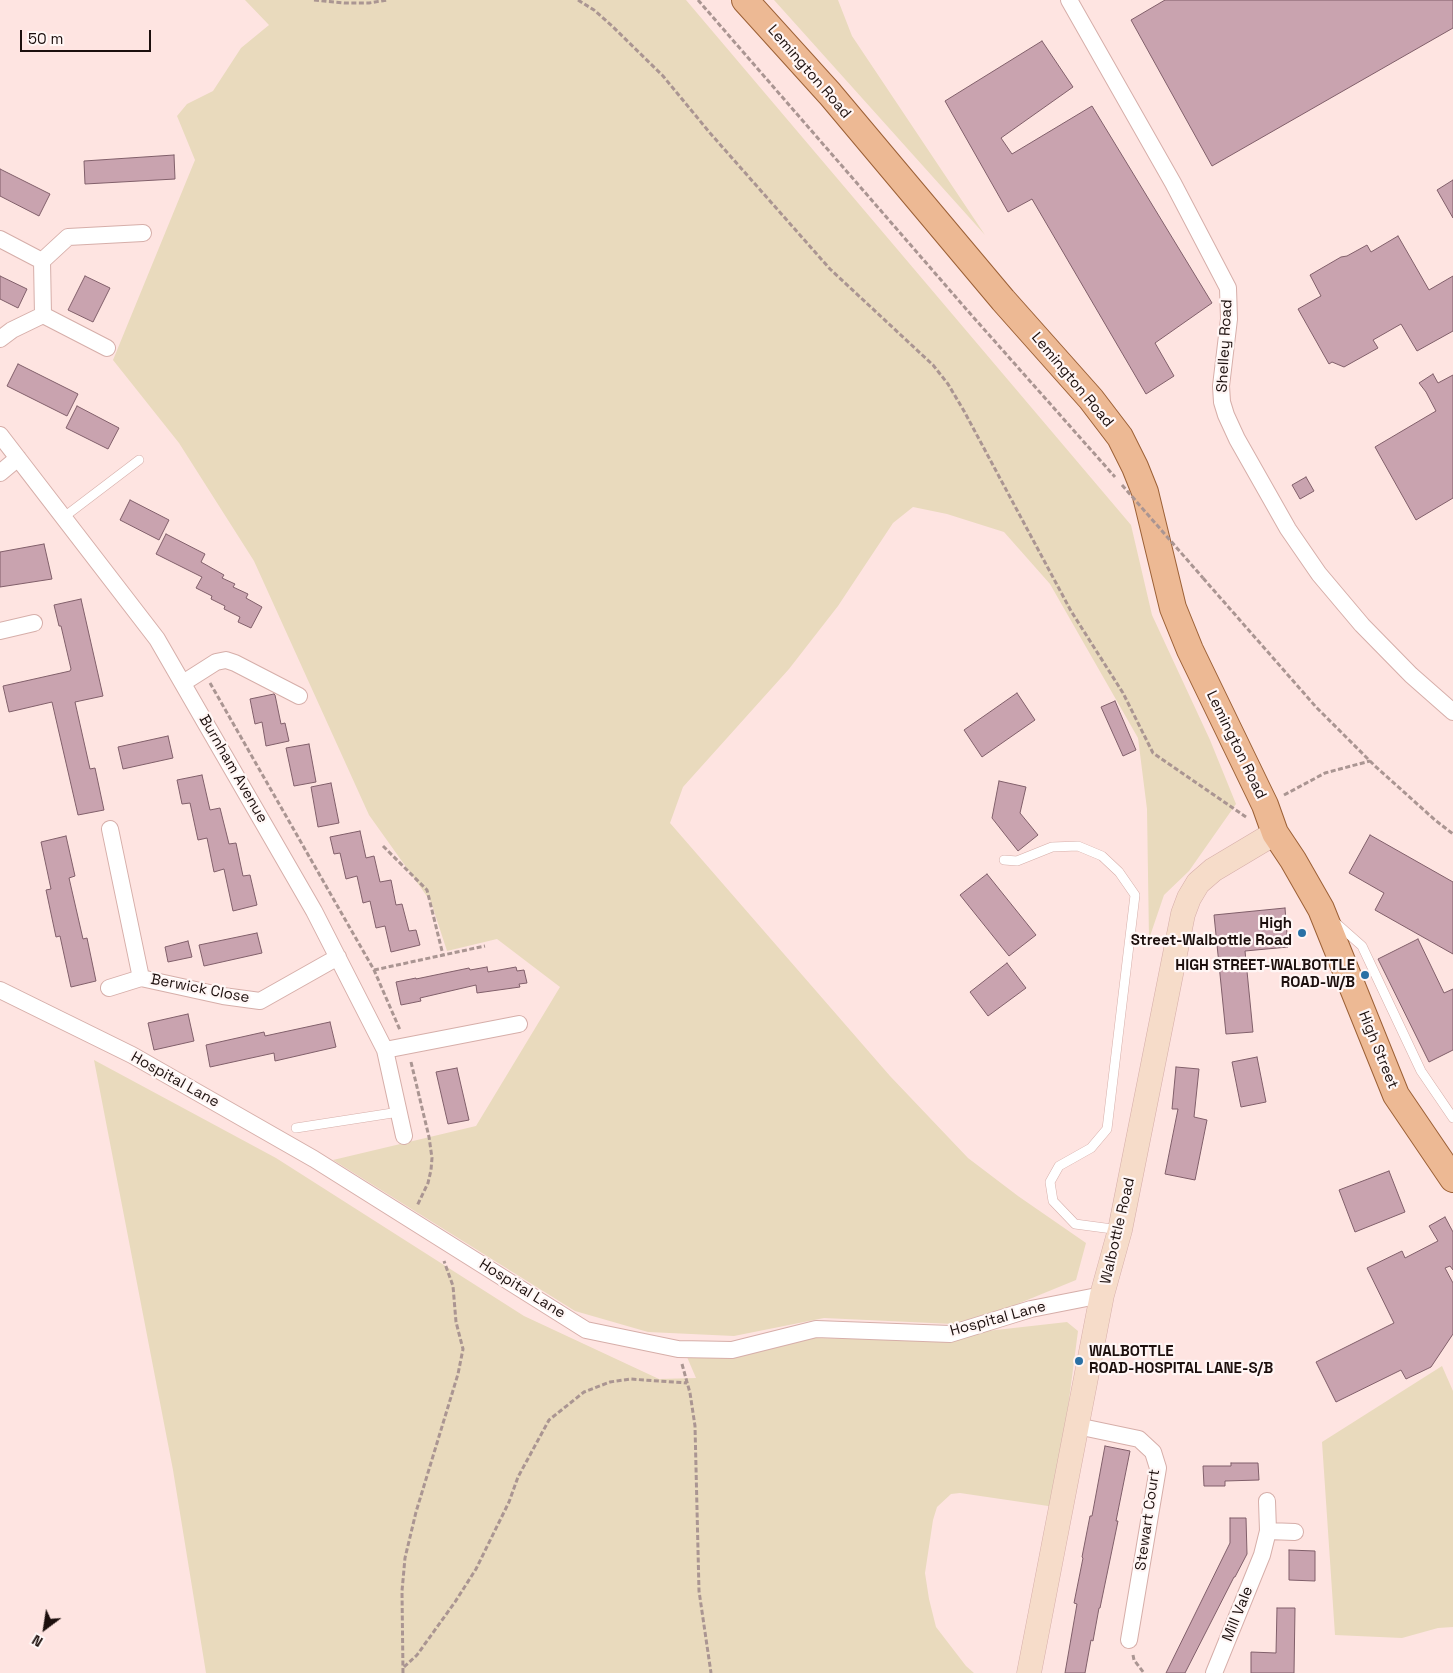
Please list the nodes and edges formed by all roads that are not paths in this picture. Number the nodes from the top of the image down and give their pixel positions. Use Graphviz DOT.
graph roads {
  1 [pos="745,0"];
  2 [pos="1069,0"];
  3 [pos="143,232"];
  4 [pos="0,239"];
  5 [pos="42,261"];
  6 [pos="43,315"];
  7 [pos="0,340"];
  8 [pos="107,348"];
  9 [pos="0,435"];
  10 [pos="18,458"];
  11 [pos="139,460"];
  12 [pos="0,473"];
  13 [pos="64,517"];
  14 [pos="34,624"];
  15 [pos="0,631"];
  16 [pos="183,683"];
  17 [pos="299,696"];
  18 [pos="1453,712"];
  19 [pos="110,829"];
  20 [pos="1276,833"];
  21 [pos="1004,860"];
  22 [pos="1321,909"];
  23 [pos="338,956"];
  24 [pos="141,978"];
  25 [pos="109,988"];
  26 [pos="0,990"];
  27 [pos="519,1024"];
  28 [pos="385,1050"];
  29 [pos="398,1112"];
  30 [pos="1453,1118"];
  31 [pos="296,1128"];
  32 [pos="404,1136"];
  33 [pos="1453,1179"];
  34 [pos="1120,1230"];
  35 [pos="1102,1295"];
  36 [pos="1077,1426"];
  37 [pos="1267,1501"];
  38 [pos="1268,1531"];
  39 [pos="1295,1532"];
  40 [pos="1129,1640"];
  41 [pos="1029,1673"];
  42 [pos="1214,1673"];
  1 -- 20 [label="main road, Lemington Road"];
  2 -- 18 [label="street, Shelley Road"];
  3 -- 5 [label="street"];
  4 -- 5 [label="street"];
  5 -- 6 [label="street"];
  6 -- 7 [label="street"];
  6 -- 8 [label="street"];
  9 -- 10 [label="street, Burnham Avenue"];
  10 -- 12 [label="street"];
  10 -- 13 [label="street, Burnham Avenue"];
  11 -- 13 [label="lane"];
  13 -- 16 [label="street, Burnham Avenue"];
  14 -- 15 [label="street"];
  16 -- 17 [label="street"];
  16 -- 23 [label="street, Burnham Avenue"];
  19 -- 24 [label="street, Berwick Close"];
  20 -- 22 [label="main road, High Street"];
  20 -- 34 [label="street, Walbottle Road"];
  21 -- 34 [label="lane"];
  22 -- 30 [label="lane"];
  22 -- 33 [label="main road, High Street"];
  23 -- 24 [label="street, Berwick Close"];
  23 -- 28 [label="street, Burnham Avenue"];
  24 -- 25 [label="street"];
  26 -- 35 [label="street, Hospital Lane"];
  27 -- 28 [label="street"];
  28 -- 29 [label="street, Burnham Avenue"];
  29 -- 31 [label="lane"];
  29 -- 32 [label="street, Burnham Avenue"];
  34 -- 35 [label="street, Walbottle Road"];
  35 -- 36 [label="street, Walbottle Road"];
  36 -- 40 [label="street, Stewart Court"];
  36 -- 41 [label="street, Walbottle Road"];
  37 -- 38 [label="street, Mill Vale"];
  38 -- 39 [label="street"];
  38 -- 42 [label="street, Mill Vale"];
}
